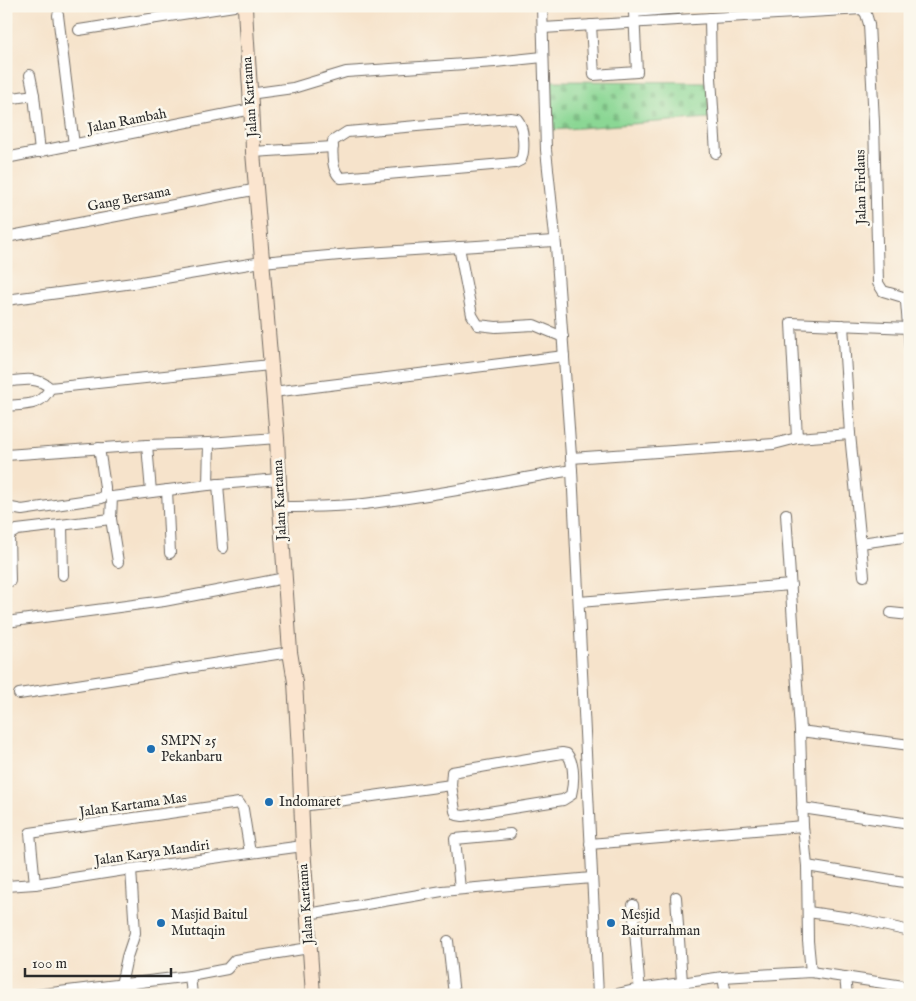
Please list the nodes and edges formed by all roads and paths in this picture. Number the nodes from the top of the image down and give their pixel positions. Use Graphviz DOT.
graph roads {
  1 [pos="234,6"];
  2 [pos="244,6"];
  3 [pos="542,6"];
  4 [pos="679,6"];
  5 [pos="862,8"];
  6 [pos="634,14"];
  7 [pos="58,15"];
  8 [pos="710,18"];
  9 [pos="591,25"];
  10 [pos="543,28"];
  11 [pos="79,30"];
  12 [pos="543,57"];
  13 [pos="30,75"];
  14 [pos="250,94"];
  15 [pos="34,95"];
  16 [pos="6,99"];
  17 [pos="252,109"];
  18 [pos="74,145"];
  19 [pos="333,147"];
  20 [pos="40,152"];
  21 [pos="254,152"];
  22 [pos="716,153"];
  23 [pos="6,158"];
  24 [pos="258,189"];
  25 [pos="6,237"];
  26 [pos="554,241"];
  27 [pos="459,247"];
  28 [pos="262,262"];
  29 [pos="906,297"];
  30 [pos="6,300"];
  31 [pos="843,325"];
  32 [pos="908,328"];
  33 [pos="562,337"];
  34 [pos="910,349"];
  35 [pos="564,356"];
  36 [pos="270,365"];
  37 [pos="6,382"];
  38 [pos="50,388"];
  39 [pos="272,392"];
  40 [pos="6,406"];
  41 [pos="850,434"];
  42 [pos="277,438"];
  43 [pos="797,438"];
  44 [pos="209,443"];
  45 [pos="147,445"];
  46 [pos="99,448"];
  47 [pos="6,455"];
  48 [pos="571,458"];
  49 [pos="572,470"];
  50 [pos="279,479"];
  51 [pos="213,484"];
  52 [pos="167,490"];
  53 [pos="151,492"];
  54 [pos="6,507"];
  55 [pos="280,507"];
  56 [pos="786,514"];
  57 [pos="111,519"];
  58 [pos="62,525"];
  59 [pos="910,536"];
  60 [pos="861,543"];
  61 [pos="223,548"];
  62 [pos="170,553"];
  63 [pos="118,562"];
  64 [pos="63,575"];
  65 [pos="864,576"];
  66 [pos="285,578"];
  67 [pos="10,581"];
  68 [pos="791,585"];
  69 [pos="579,602"];
  70 [pos="891,613"];
  71 [pos="910,615"];
  72 [pos="6,622"];
  73 [pos="290,652"];
  74 [pos="19,694"];
  75 [pos="800,731"];
  76 [pos="910,745"];
  77 [pos="451,785"];
  78 [pos="302,806"];
  79 [pos="802,808"];
  80 [pos="910,824"];
  81 [pos="803,826"];
  82 [pos="510,834"];
  83 [pos="590,844"];
  84 [pos="302,846"];
  85 [pos="250,853"];
  86 [pos="807,866"];
  87 [pos="131,869"];
  88 [pos="592,878"];
  89 [pos="910,883"];
  90 [pos="36,884"];
  91 [pos="6,886"];
  92 [pos="460,889"];
  93 [pos="676,897"];
  94 [pos="633,905"];
  95 [pos="808,912"];
  96 [pos="308,914"];
  97 [pos="910,931"];
  98 [pos="448,940"];
  99 [pos="309,948"];
  100 [pos="811,972"];
  101 [pos="190,976"];
  102 [pos="723,977"];
  103 [pos="845,977"];
  104 [pos="682,982"];
  105 [pos="910,987"];
  106 [pos="121,990"];
  107 [pos="640,992"];
  108 [pos="34,995"];
  109 [pos="192,995"];
  110 [pos="313,995"];
  111 [pos="454,995"];
  112 [pos="598,995"];
  113 [pos="612,995"];
  114 [pos="726,995"];
  115 [pos="847,995"];
  1 -- 11 [label="street"];
  2 -- 14 [label="main road, Jalan Kartama"];
  3 -- 10 [label="street"];
  4 -- 6 [label="street"];
  5 -- 8 [label="street, Jalan Firdaus"];
  5 -- 29 [label="street, Jalan Firdaus"];
  6 -- 8 [label="street, Jalan Firdaus"];
  6 -- 9 [label="street, Jalan Firdaus"];
  6 -- 9 [label="street"];
  7 -- 18 [label="street"];
  8 -- 22 [label="street"];
  9 -- 10 [label="street, Jalan Firdaus"];
  10 -- 12 [label="street"];
  12 -- 14 [label="street"];
  12 -- 26 [label="street"];
  13 -- 15 [label="street"];
  14 -- 17 [label="main road, Jalan Kartama"];
  15 -- 16 [label="street"];
  15 -- 20 [label="street"];
  17 -- 18 [label="street, Jalan Rambah"];
  17 -- 21 [label="main road, Jalan Kartama"];
  18 -- 20 [label="street, Jalan Rambah"];
  19 -- 19 [label="street"];
  19 -- 21 [label="street"];
  20 -- 23 [label="street, Jalan Rambah"];
  21 -- 24 [label="main road, Jalan Kartama"];
  24 -- 25 [label="street, Gang Bersama"];
  24 -- 28 [label="main road, Jalan Kartama"];
  26 -- 27 [label="street"];
  26 -- 33 [label="street"];
  27 -- 28 [label="street"];
  27 -- 33 [label="street"];
  28 -- 30 [label="street"];
  28 -- 36 [label="main road, Jalan Kartama"];
  29 -- 32 [label="street, Jalan Firdaus"];
  31 -- 32 [label="street"];
  31 -- 41 [label="street"];
  31 -- 43 [label="street"];
  32 -- 34 [label="street, Jalan Firdaus"];
  33 -- 35 [label="street"];
  35 -- 39 [label="street"];
  35 -- 48 [label="street"];
  36 -- 38 [label="street"];
  36 -- 39 [label="main road, Jalan Kartama"];
  37 -- 38 [label="street"];
  38 -- 40 [label="street"];
  39 -- 42 [label="main road, Jalan Kartama"];
  41 -- 43 [label="street"];
  41 -- 60 [label="street"];
  42 -- 44 [label="street"];
  42 -- 50 [label="main road, Jalan Kartama"];
  43 -- 48 [label="street"];
  44 -- 45 [label="street"];
  44 -- 51 [label="street"];
  45 -- 46 [label="street"];
  45 -- 53 [label="street"];
  46 -- 47 [label="street"];
  46 -- 54 [label="street"];
  48 -- 49 [label="street"];
  49 -- 55 [label="street"];
  49 -- 69 [label="street"];
  50 -- 51 [label="street"];
  50 -- 55 [label="main road, Jalan Kartama"];
  51 -- 52 [label="street"];
  51 -- 61 [label="street"];
  52 -- 53 [label="street"];
  52 -- 62 [label="street"];
  53 -- 57 [label="street"];
  55 -- 66 [label="main road, Jalan Kartama"];
  56 -- 68 [label="street"];
  57 -- 58 [label="street"];
  57 -- 63 [label="street"];
  58 -- 64 [label="street"];
  58 -- 67 [label="street"];
  59 -- 60 [label="street"];
  60 -- 65 [label="street"];
  66 -- 72 [label="street"];
  66 -- 73 [label="main road, Jalan Kartama"];
  68 -- 69 [label="street"];
  68 -- 75 [label="street"];
  69 -- 83 [label="street"];
  70 -- 71 [label="street"];
  73 -- 74 [label="street"];
  73 -- 78 [label="main road, Jalan Kartama"];
  75 -- 76 [label="street"];
  75 -- 79 [label="street"];
  77 -- 77 [label="street"];
  77 -- 78 [label="street"];
  78 -- 84 [label="main road, Jalan Kartama"];
  79 -- 80 [label="street"];
  79 -- 81 [label="street"];
  81 -- 83 [label="street"];
  81 -- 86 [label="street"];
  82 -- 92 [label="street"];
  83 -- 88 [label="street"];
  84 -- 85 [label="street, Jalan Karya Mandiri"];
  84 -- 96 [label="main road, Jalan Kartama"];
  85 -- 87 [label="street, Jalan Karya Mandiri"];
  85 -- 90 [label="street, Jalan Kartama Mas"];
  86 -- 89 [label="street"];
  86 -- 95 [label="street"];
  87 -- 90 [label="street, Jalan Karya Mandiri"];
  87 -- 106 [label="street"];
  88 -- 92 [label="street"];
  88 -- 112 [label="street"];
  90 -- 91 [label="street, Jalan Karya Mandiri"];
  92 -- 96 [label="street"];
  93 -- 104 [label="street"];
  94 -- 107 [label="street"];
  95 -- 97 [label="street"];
  95 -- 100 [label="street"];
  96 -- 99 [label="main road, Jalan Kartama"];
  98 -- 111 [label="street"];
  99 -- 101 [label="street"];
  99 -- 110 [label="main road, Jalan Kartama"];
  100 -- 102 [label="street"];
  100 -- 103 [label="street"];
  101 -- 106 [label="street"];
  101 -- 109 [label="street"];
  102 -- 104 [label="street"];
  102 -- 114 [label="street"];
  103 -- 105 [label="street"];
  103 -- 115 [label="street"];
  104 -- 107 [label="street"];
  106 -- 108 [label="street"];
  107 -- 113 [label="street"];
}
